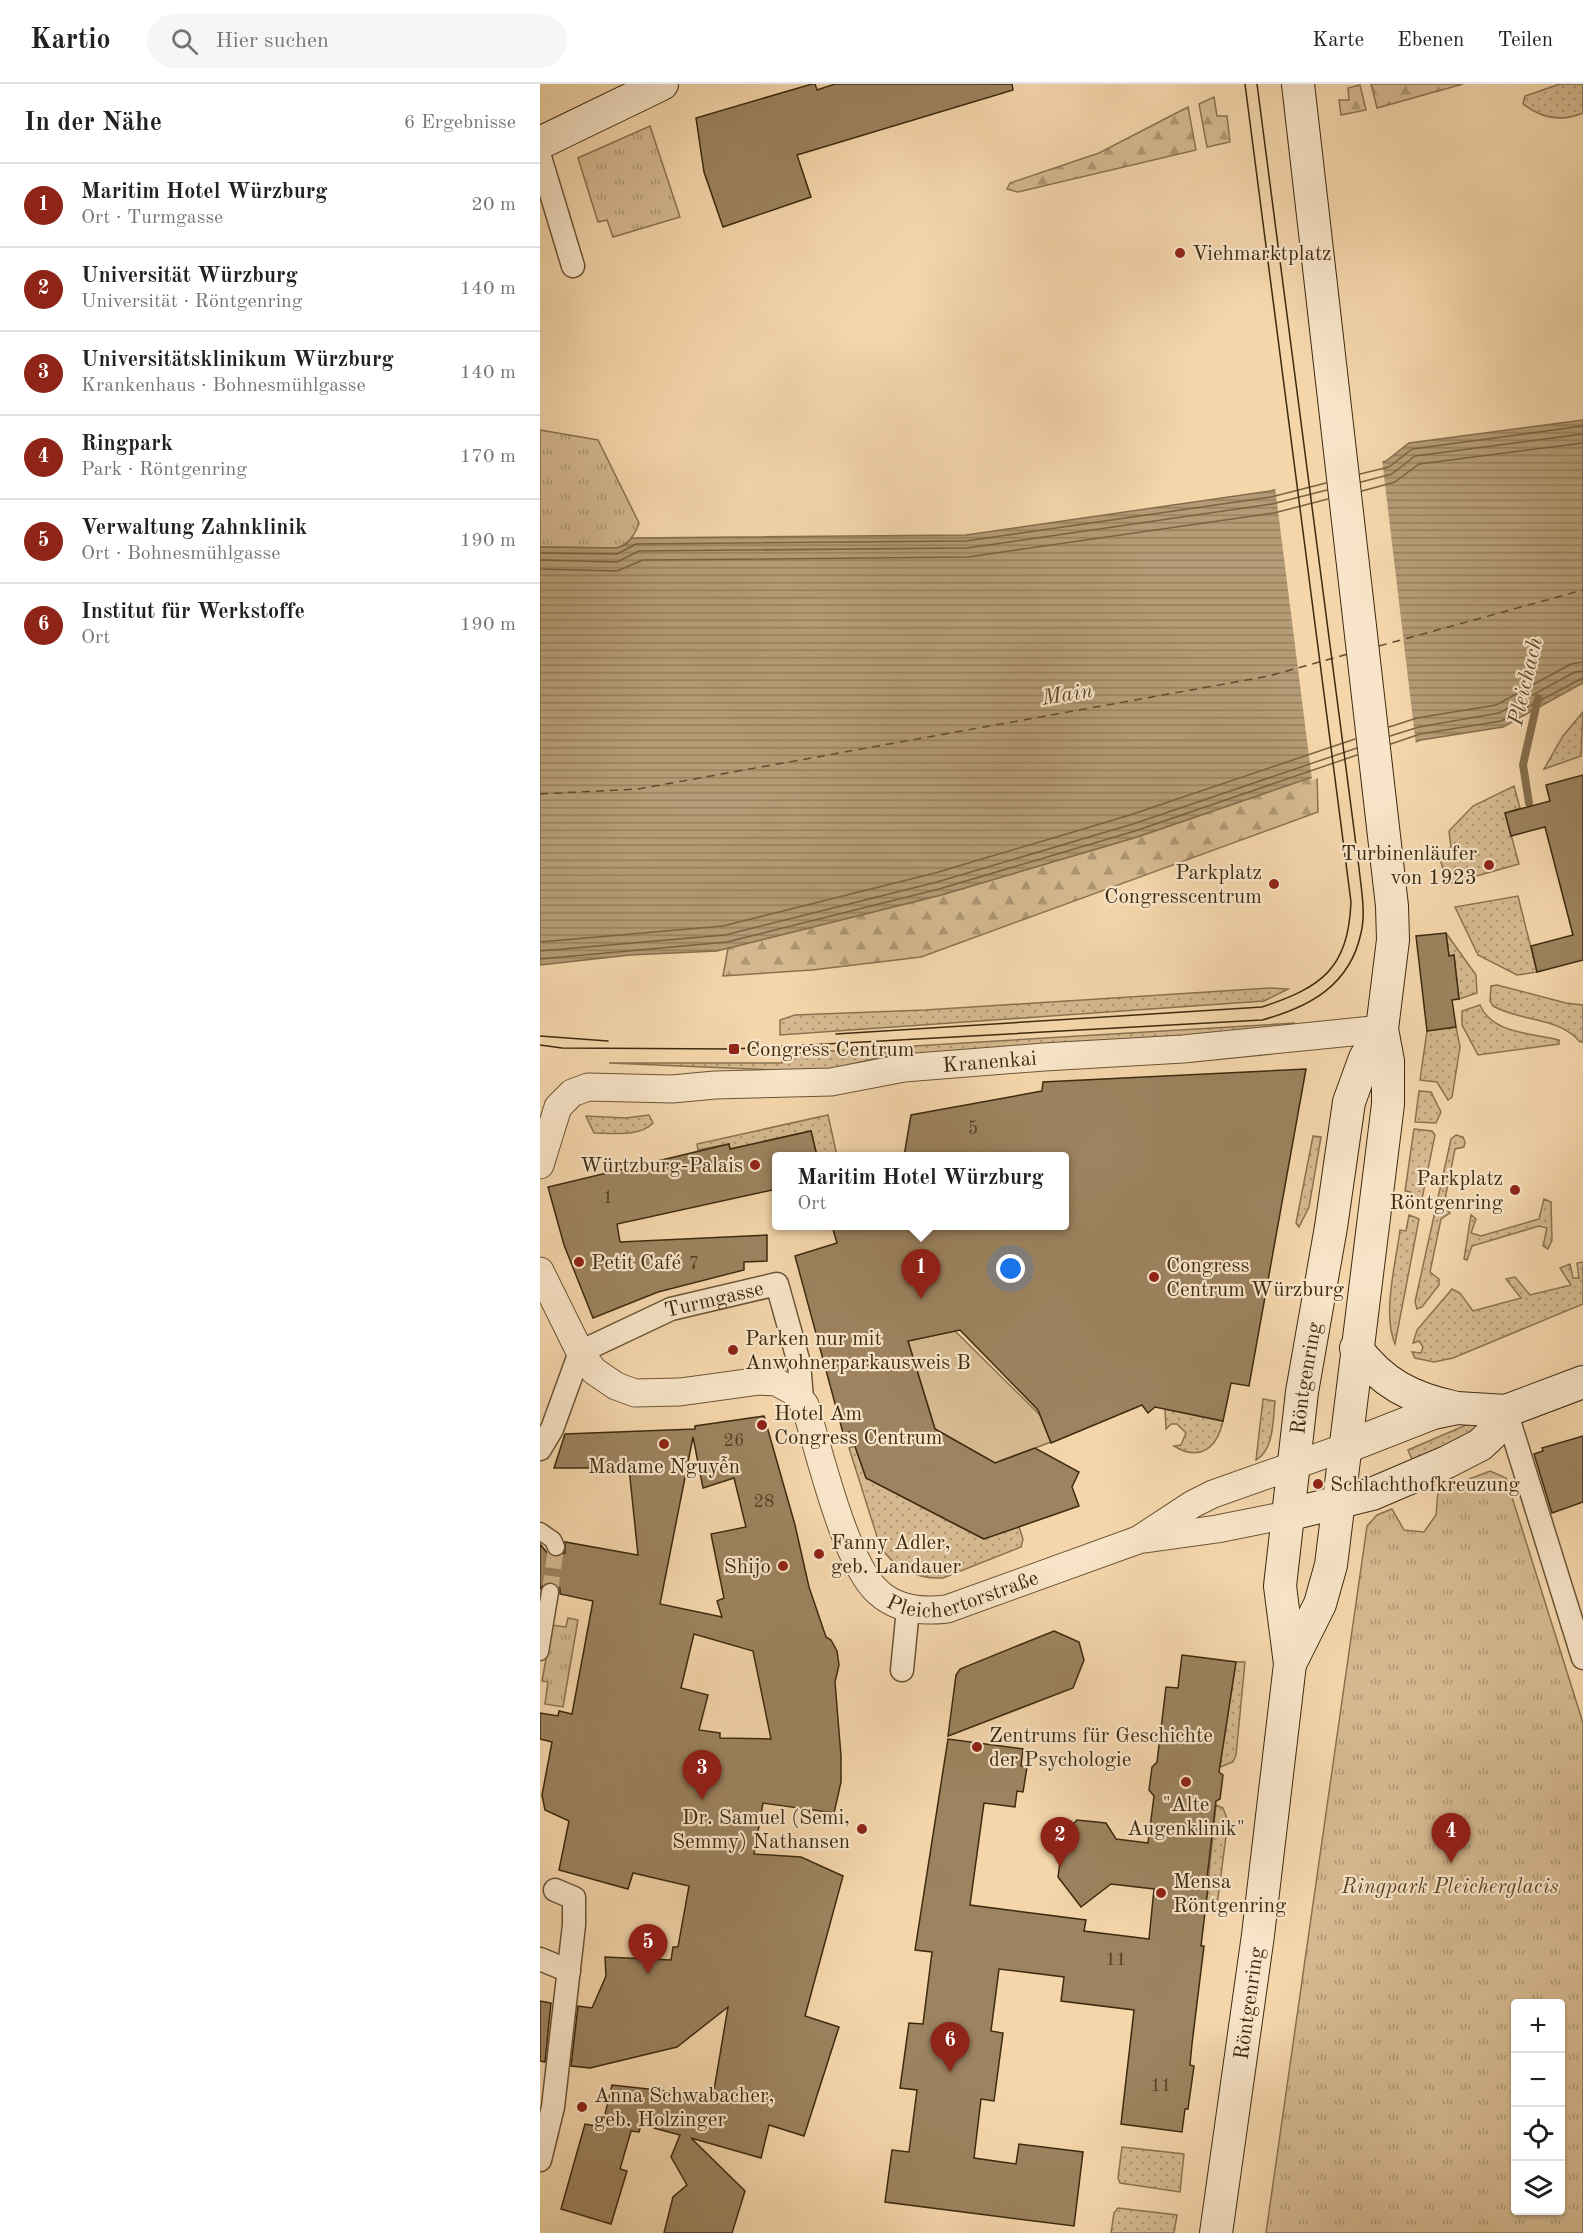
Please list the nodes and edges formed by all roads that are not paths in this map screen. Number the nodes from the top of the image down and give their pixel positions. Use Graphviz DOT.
graph roads {
  1 [pos="662,84"];
  2 [pos="1299,95"];
  3 [pos="540,143"];
  4 [pos="540,158"];
  5 [pos="573,266"];
  6 [pos="1382,1029"];
  7 [pos="540,1165"];
  8 [pos="540,1271"];
  9 [pos="1356,1348"];
  10 [pos="580,1352"];
  11 [pos="1583,1382"];
  12 [pos="802,1399"];
  13 [pos="1457,1408"];
  14 [pos="1506,1411"];
  15 [pos="1346,1447"];
  16 [pos="540,1449"];
  17 [pos="1292,1467"];
  18 [pos="1339,1503"];
  19 [pos="1287,1515"];
  20 [pos="540,1531"];
  21 [pos="1138,1540"];
  22 [pos="556,1547"];
  23 [pos="550,1592"];
  24 [pos="909,1609"];
  25 [pos="540,1652"];
  26 [pos="1583,1658"];
  27 [pos="1290,1664"];
  28 [pos="902,1670"];
  29 [pos="547,1887"];
  30 [pos="540,1959"];
  31 [pos="570,1971"];
  32 [pos="546,2107"];
  33 [pos="540,2160"];
  34 [pos="1216,2233"];
  1 -- 3 [label="main road"];
  2 -- 6 [label="main road, Röntgenring"];
  4 -- 5 [label="street"];
  6 -- 7 [label="street, Kranenkai"];
  6 -- 9 [label="main road, Röntgenring"];
  6 -- 17 [label="main road, Röntgenring"];
  8 -- 10 [label="street"];
  9 -- 13 [label="main road"];
  9 -- 15 [label="main road, Röntgenring"];
  10 -- 12 [label="street"];
  10 -- 12 [label="street, Turmgasse"];
  10 -- 16 [label="street"];
  11 -- 14 [label="main road"];
  12 -- 24 [label="street, Pleichertorstraße"];
  13 -- 14 [label="main road"];
  13 -- 15 [label="main road"];
  14 -- 18 [label="main road"];
  14 -- 26 [label="street"];
  15 -- 17 [label="street, Pleichertorstraße"];
  15 -- 18 [label="main road, Röntgenring"];
  17 -- 19 [label="main road, Röntgenring"];
  17 -- 21 [label="street, Pleichertorstraße"];
  18 -- 19 [label="main road"];
  18 -- 27 [label="main road, Röntgenring"];
  19 -- 21 [label="street, Pleichertorstraße"];
  19 -- 27 [label="main road, Röntgenring"];
  20 -- 22 [label="street"];
  21 -- 24 [label="street, Pleichertorstraße"];
  23 -- 25 [label="street"];
  24 -- 28 [label="street"];
  27 -- 34 [label="main road, Röntgenring"];
  29 -- 31 [label="street"];
  30 -- 31 [label="street"];
  31 -- 32 [label="street"];
  32 -- 33 [label="street"];
}
